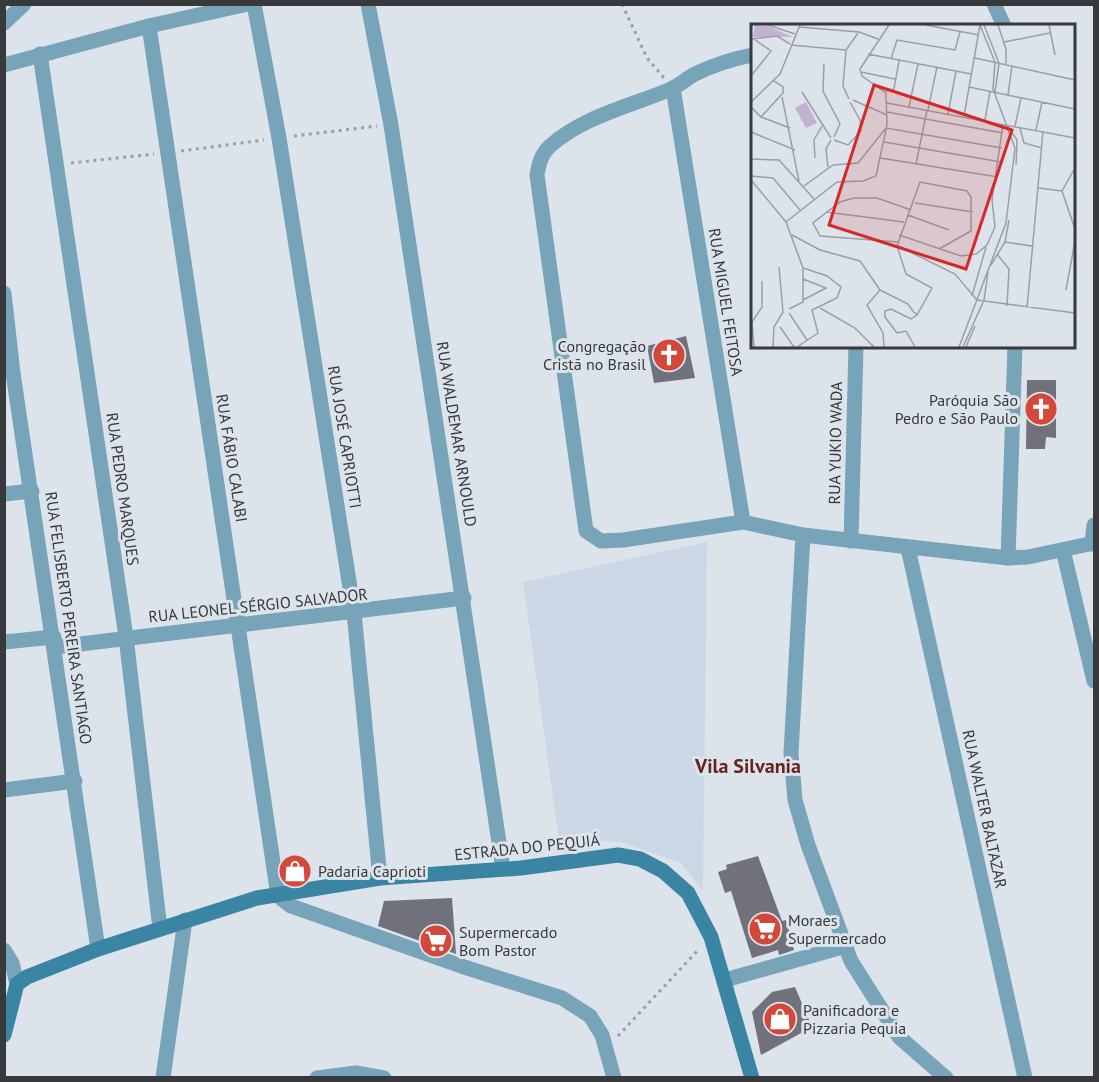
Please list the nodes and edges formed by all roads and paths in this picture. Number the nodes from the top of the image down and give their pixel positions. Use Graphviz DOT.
graph roads {
  1 [pos="24,4"];
  2 [pos="248,4"];
  3 [pos="254,4"];
  4 [pos="368,4"];
  5 [pos="622,4"];
  6 [pos="994,4"];
  7 [pos="4,23"];
  8 [pos="1003,24"];
  9 [pos="149,26"];
  10 [pos="40,54"];
  11 [pos="751,56"];
  12 [pos="4,65"];
  13 [pos="673,88"];
  14 [pos="167,153"];
  15 [pos="58,165"];
  16 [pos="4,293"];
  17 [pos="856,348"];
  18 [pos="1015,348"];
  19 [pos="9,374"];
  20 [pos="32,491"];
  21 [pos="4,494"];
  22 [pos="743,522"];
  23 [pos="1095,525"];
  24 [pos="803,535"];
  25 [pos="851,541"];
  26 [pos="1093,544"];
  27 [pos="908,548"];
  28 [pos="1063,550"];
  29 [pos="1008,558"];
  30 [pos="464,598"];
  31 [pos="354,613"];
  32 [pos="239,623"];
  33 [pos="126,637"];
  34 [pos="4,642"];
  35 [pos="55,642"];
  36 [pos="1095,681"];
  37 [pos="75,781"];
  38 [pos="4,790"];
  39 [pos="504,869"];
  40 [pos="380,878"];
  41 [pos="278,896"];
  42 [pos="185,920"];
  43 [pos="160,929"];
  44 [pos="711,937"];
  45 [pos="846,946"];
  46 [pos="98,949"];
  47 [pos="4,950"];
  48 [pos="725,980"];
  49 [pos="17,984"];
  50 [pos="4,1035"];
  51 [pos="606,1049"];
  52 [pos="163,1077"];
  53 [pos="317,1077"];
  54 [pos="384,1077"];
  55 [pos="614,1077"];
  56 [pos="752,1077"];
  57 [pos="946,1077"];
  58 [pos="1025,1077"];
  1 -- 7 [label="street"];
  2 -- 9 [label="street"];
  3 -- 31 [label="street, RUA JOSÉ CAPRIOTTI"];
  4 -- 30 [label="street, RUA WALDEMAR ARNOULD"];
  5 -- 13 [label="path"];
  6 -- 8 [label="street"];
  9 -- 10 [label="street"];
  9 -- 14 [label="street, RUA FÁBIO CALABI"];
  10 -- 12 [label="street"];
  10 -- 15 [label="street, RUA PEDRO MARQUES"];
  11 -- 13 [label="street"];
  13 -- 22 [label="street, RUA MIGUEL FEITOSA"];
  13 -- 22 [label="street"];
  14 -- 15 [label="path"];
  14 -- 32 [label="street, RUA FÁBIO CALABI"];
  15 -- 33 [label="street, RUA PEDRO MARQUES"];
  16 -- 19 [label="street, RUA FELISBERTO PEREIRA SANTIAGO"];
  17 -- 25 [label="street, RUA YUKIO WADA"];
  18 -- 29 [label="street"];
  19 -- 20 [label="street, RUA FELISBERTO PEREIRA SANTIAGO"];
  20 -- 21 [label="street"];
  20 -- 35 [label="street, RUA FELISBERTO PEREIRA SANTIAGO"];
  22 -- 24 [label="street"];
  23 -- 26 [label="street"];
  24 -- 25 [label="street"];
  24 -- 45 [label="street"];
  25 -- 27 [label="street"];
  26 -- 28 [label="street"];
  27 -- 29 [label="street"];
  27 -- 58 [label="street, RUA WALTER BALTAZAR"];
  28 -- 29 [label="street"];
  28 -- 36 [label="street"];
  30 -- 31 [label="street, RUA LEONEL SÉRGIO SALVADOR"];
  30 -- 39 [label="street, RUA WALDEMAR ARNOULD"];
  31 -- 32 [label="street, RUA LEONEL SÉRGIO SALVADOR"];
  31 -- 40 [label="street, RUA JOSÉ CAPRIOTTI"];
  32 -- 33 [label="street, RUA LEONEL SÉRGIO SALVADOR"];
  32 -- 41 [label="street, RUA FÁBIO CALABI"];
  33 -- 35 [label="street, RUA LEONEL SÉRGIO SALVADOR"];
  33 -- 43 [label="street, RUA PEDRO MARQUES"];
  34 -- 35 [label="street, RUA LEONEL SÉRGIO SALVADOR"];
  35 -- 37 [label="street, RUA FELISBERTO PEREIRA SANTIAGO"];
  37 -- 38 [label="street"];
  37 -- 46 [label="street, RUA FELISBERTO PEREIRA SANTIAGO"];
  39 -- 40 [label="main road, ESTRADA DO PEQUIÁ"];
  39 -- 44 [label="main road, ESTRADA DO PEQUIÁ"];
  40 -- 41 [label="main road, ESTRADA DO PEQUIÁ"];
  41 -- 42 [label="main road, ESTRADA DO PEQUIÁ"];
  41 -- 51 [label="street"];
  42 -- 43 [label="main road, ESTRADA DO PEQUIÁ"];
  42 -- 52 [label="street"];
  43 -- 46 [label="main road, ESTRADA DO PEQUIÁ"];
  44 -- 48 [label="main road, ESTRADA DO PEQUIÁ"];
  44 -- 51 [label="path"];
  45 -- 48 [label="street"];
  45 -- 57 [label="street"];
  46 -- 49 [label="main road, ESTRADA DO PEQUIÁ"];
  47 -- 49 [label="street"];
  48 -- 56 [label="main road, ESTRADA DO PEQUIÁ"];
  49 -- 50 [label="main road"];
  51 -- 55 [label="street"];
  53 -- 54 [label="street"];
}
